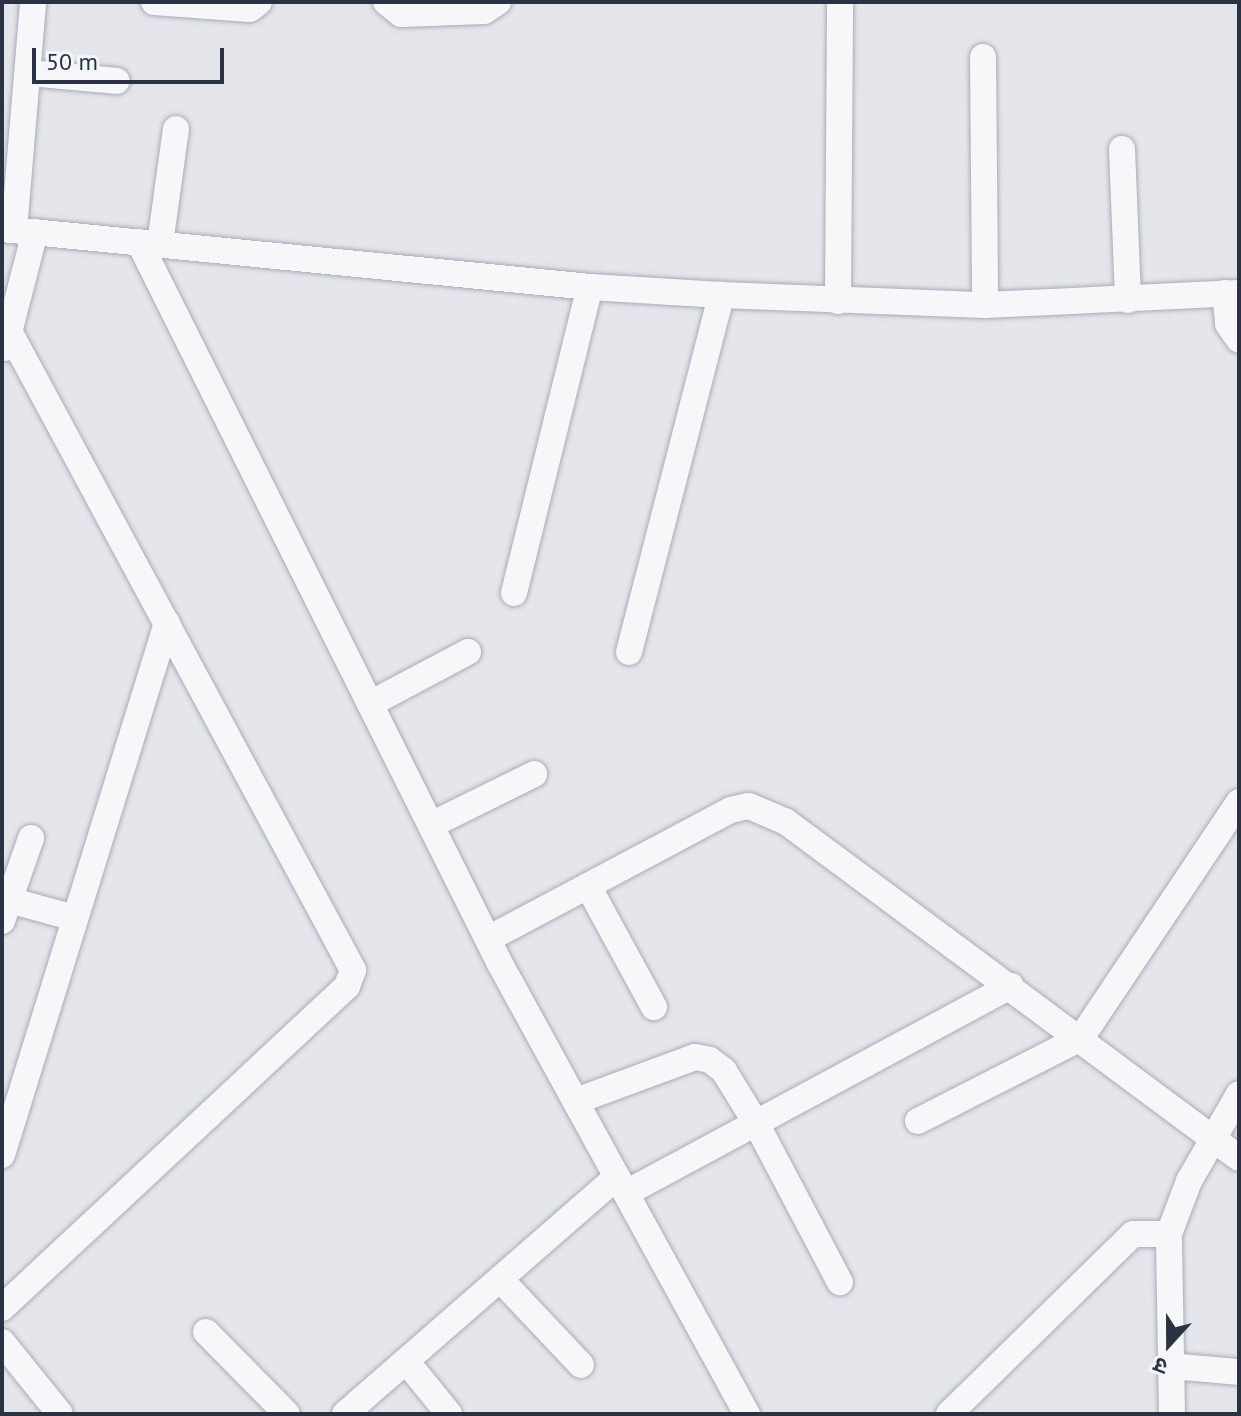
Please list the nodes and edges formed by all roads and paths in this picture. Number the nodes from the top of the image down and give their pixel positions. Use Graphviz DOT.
graph roads {
  1 [pos="33,2"];
  2 [pos="154,2"];
  3 [pos="259,2"];
  4 [pos="386,2"];
  5 [pos="498,2"];
  6 [pos="840,2"];
  7 [pos="983,57"];
  8 [pos="28,73"];
  9 [pos="117,81"];
  10 [pos="176,129"];
  11 [pos="1122,149"];
  12 [pos="17,231"];
  13 [pos="150,243"];
  14 [pos="590,287"];
  15 [pos="1232,293"];
  16 [pos="721,295"];
  17 [pos="1128,300"];
  18 [pos="838,301"];
  19 [pos="985,305"];
  20 [pos="1239,340"];
  21 [pos="6,344"];
  22 [pos="514,593"];
  23 [pos="167,623"];
  24 [pos="468,652"];
  25 [pos="629,652"];
  26 [pos="370,704"];
  27 [pos="534,774"];
  28 [pos="1239,802"];
  29 [pos="431,825"];
  30 [pos="31,838"];
  31 [pos="588,886"];
  32 [pos="5,911"];
  33 [pos="75,918"];
  34 [pos="488,939"];
  35 [pos="1011,986"];
  36 [pos="654,1007"];
  37 [pos="1081,1038"];
  38 [pos="1239,1094"];
  39 [pos="576,1101"];
  40 [pos="918,1121"];
  41 [pos="756,1123"];
  42 [pos="1214,1136"];
  43 [pos="2,1155"];
  44 [pos="1239,1158"];
  45 [pos="622,1185"];
  46 [pos="1169,1234"];
  47 [pos="500,1279"];
  48 [pos="840,1282"];
  49 [pos="2,1308"];
  50 [pos="206,1332"];
  51 [pos="2,1342"];
  52 [pos="406,1361"];
  53 [pos="581,1365"];
  54 [pos="1170,1366"];
  55 [pos="1239,1372"];
  56 [pos="60,1414"];
  57 [pos="287,1414"];
  58 [pos="345,1414"];
  59 [pos="449,1414"];
  60 [pos="747,1414"];
  61 [pos="949,1414"];
  62 [pos="1172,1414"];
  1 -- 8 [label="street"];
  2 -- 3 [label="street"];
  4 -- 5 [label="street"];
  6 -- 18 [label="street"];
  7 -- 19 [label="street"];
  8 -- 9 [label="street"];
  8 -- 12 [label="street"];
  10 -- 13 [label="street"];
  11 -- 17 [label="street"];
  12 -- 13 [label="street"];
  12 -- 21 [label="street"];
  13 -- 14 [label="street"];
  13 -- 26 [label="street"];
  14 -- 16 [label="street"];
  14 -- 22 [label="street"];
  15 -- 17 [label="street"];
  15 -- 20 [label="street"];
  16 -- 18 [label="street"];
  16 -- 25 [label="street"];
  17 -- 19 [label="street"];
  18 -- 19 [label="street"];
  21 -- 23 [label="street"];
  23 -- 33 [label="street"];
  23 -- 49 [label="street"];
  24 -- 26 [label="street"];
  26 -- 29 [label="street"];
  27 -- 29 [label="street"];
  28 -- 37 [label="street"];
  29 -- 34 [label="street"];
  30 -- 32 [label="street"];
  31 -- 34 [label="street"];
  31 -- 35 [label="street"];
  31 -- 36 [label="street"];
  32 -- 33 [label="street"];
  33 -- 43 [label="street"];
  34 -- 39 [label="street"];
  35 -- 37 [label="street"];
  35 -- 41 [label="street"];
  37 -- 40 [label="street"];
  37 -- 42 [label="street"];
  38 -- 42 [label="street"];
  39 -- 41 [label="street"];
  39 -- 45 [label="street"];
  41 -- 45 [label="street"];
  41 -- 48 [label="street"];
  42 -- 44 [label="street"];
  42 -- 46 [label="street"];
  45 -- 47 [label="street"];
  45 -- 60 [label="street"];
  46 -- 54 [label="street"];
  46 -- 61 [label="street"];
  47 -- 52 [label="street"];
  47 -- 53 [label="street"];
  50 -- 57 [label="street"];
  51 -- 56 [label="street"];
  52 -- 58 [label="street"];
  52 -- 59 [label="street"];
  54 -- 55 [label="street"];
  54 -- 62 [label="street"];
}
